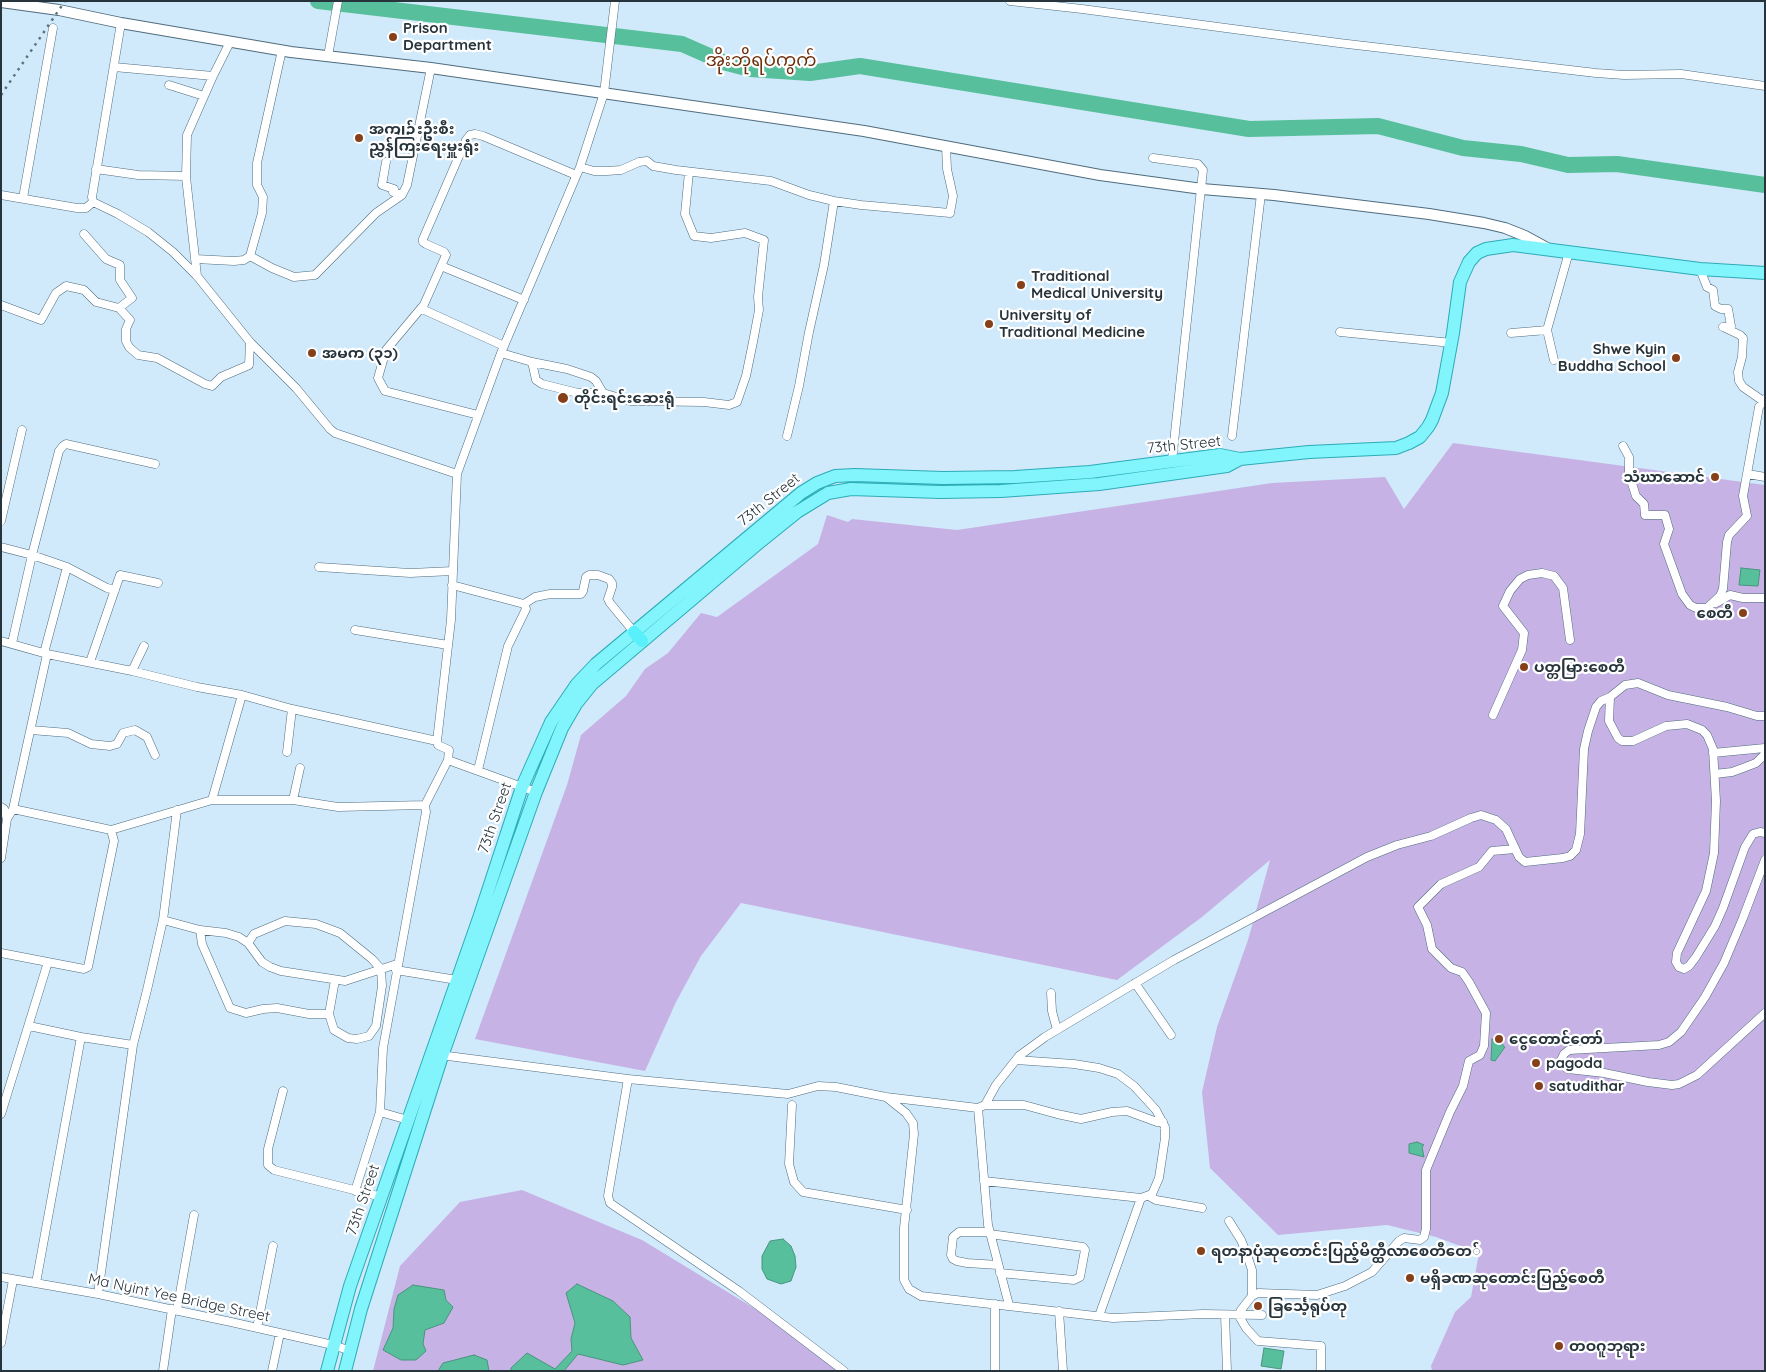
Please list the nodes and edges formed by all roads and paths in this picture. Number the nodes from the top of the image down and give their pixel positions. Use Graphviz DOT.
graph roads {
  1 [pos="338,1"];
  2 [pos="615,1"];
  3 [pos="1010,1"];
  4 [pos="1,2"];
  5 [pos="1047,3"];
  6 [pos="121,23"];
  7 [pos="53,28"];
  8 [pos="230,42"];
  9 [pos="282,50"];
  10 [pos="328,56"];
  11 [pos="114,67"];
  12 [pos="430,68"];
  13 [pos="213,76"];
  14 [pos="169,85"];
  15 [pos="1765,86"];
  16 [pos="604,93"];
  17 [pos="204,96"];
  18 [pos="946,146"];
  19 [pos="1153,158"];
  20 [pos="386,162"];
  21 [pos="580,167"];
  22 [pos="96,169"];
  23 [pos="688,172"];
  24 [pos="576,175"];
  25 [pos="186,176"];
  26 [pos="1202,189"];
  27 [pos="1,194"];
  28 [pos="1261,194"];
  29 [pos="402,195"];
  30 [pos="23,198"];
  31 [pos="834,201"];
  32 [pos="93,202"];
  33 [pos="84,234"];
  34 [pos="1550,250"];
  35 [pos="1569,252"];
  36 [pos="250,256"];
  37 [pos="195,259"];
  38 [pos="441,266"];
  39 [pos="1700,269"];
  40 [pos="1765,273"];
  41 [pos="197,276"];
  42 [pos="524,300"];
  43 [pos="1,305"];
  44 [pos="422,307"];
  45 [pos="119,308"];
  46 [pos="1547,330"];
  47 [pos="1340,332"];
  48 [pos="1512,333"];
  49 [pos="250,342"];
  50 [pos="1452,343"];
  51 [pos="503,350"];
  52 [pos="1554,360"];
  53 [pos="532,362"];
  54 [pos="603,394"];
  55 [pos="1764,400"];
  56 [pos="478,415"];
  57 [pos="22,430"];
  58 [pos="787,436"];
  59 [pos="1232,436"];
  60 [pos="1623,446"];
  61 [pos="1240,459"];
  62 [pos="1172,461"];
  63 [pos="155,464"];
  64 [pos="457,474"];
  65 [pos="1748,474"];
  66 [pos="1765,477"];
  67 [pos="1,521"];
  68 [pos="1,547"];
  69 [pos="32,555"];
  70 [pos="67,567"];
  71 [pos="320,567"];
  72 [pos="453,571"];
  73 [pos="158,583"];
  74 [pos="452,586"];
  75 [pos="115,590"];
  76 [pos="1765,598"];
  77 [pos="524,604"];
  78 [pos="1710,606"];
  79 [pos="355,630"];
  80 [pos="638,636"];
  81 [pos="1570,640"];
  82 [pos="1,641"];
  83 [pos="12,644"];
  84 [pos="448,645"];
  85 [pos="144,646"];
  86 [pos="45,653"];
  87 [pos="90,662"];
  88 [pos="132,671"];
  89 [pos="242,695"];
  90 [pos="1610,697"];
  91 [pos="292,709"];
  92 [pos="1493,715"];
  93 [pos="1765,716"];
  94 [pos="31,730"];
  95 [pos="438,741"];
  96 [pos="1765,748"];
  97 [pos="287,752"];
  98 [pos="1713,753"];
  99 [pos="1765,754"];
  100 [pos="155,755"];
  101 [pos="448,760"];
  102 [pos="300,768"];
  103 [pos="478,770"];
  104 [pos="1715,774"];
  105 [pos="522,788"];
  106 [pos="536,792"];
  107 [pos="212,800"];
  108 [pos="293,800"];
  109 [pos="425,805"];
  110 [pos="1,807"];
  111 [pos="13,809"];
  112 [pos="177,810"];
  113 [pos="7,818"];
  114 [pos="112,830"];
  115 [pos="1765,833"];
  116 [pos="1515,849"];
  117 [pos="1,858"];
  118 [pos="1765,860"];
  119 [pos="163,920"];
  120 [pos="200,930"];
  121 [pos="248,943"];
  122 [pos="1,953"];
  123 [pos="48,962"];
  124 [pos="397,967"];
  125 [pos="380,969"];
  126 [pos="335,980"];
  127 [pos="457,980"];
  128 [pos="1135,984"];
  129 [pos="1051,993"];
  130 [pos="1765,1013"];
  131 [pos="329,1014"];
  132 [pos="29,1026"];
  133 [pos="1057,1030"];
  134 [pos="1172,1035"];
  135 [pos="82,1038"];
  136 [pos="132,1045"];
  137 [pos="436,1054"];
  138 [pos="1016,1060"];
  139 [pos="628,1079"];
  140 [pos="283,1091"];
  141 [pos="886,1097"];
  142 [pos="792,1105"];
  143 [pos="981,1107"];
  144 [pos="380,1112"];
  145 [pos="1,1114"];
  146 [pos="408,1120"];
  147 [pos="1163,1122"];
  148 [pos="984,1181"];
  149 [pos="355,1191"];
  150 [pos="382,1197"];
  151 [pos="1145,1197"];
  152 [pos="1202,1208"];
  153 [pos="907,1210"];
  154 [pos="194,1215"];
  155 [pos="1229,1221"];
  156 [pos="990,1233"];
  157 [pos="273,1246"];
  158 [pos="999,1269"];
  159 [pos="1,1277"];
  160 [pos="13,1280"];
  161 [pos="36,1283"];
  162 [pos="98,1294"];
  163 [pos="1252,1296"];
  164 [pos="995,1304"];
  165 [pos="1009,1305"];
  166 [pos="174,1310"];
  167 [pos="1059,1311"];
  168 [pos="1225,1315"];
  169 [pos="1262,1315"];
  170 [pos="1100,1316"];
  171 [pos="1239,1316"];
  172 [pos="257,1328"];
  173 [pos="280,1334"];
  174 [pos="1,1344"];
  175 [pos="333,1345"];
  176 [pos="351,1351"];
  177 [pos="163,1371"];
  178 [pos="272,1371"];
  179 [pos="327,1371"];
  180 [pos="345,1371"];
  181 [pos="844,1371"];
  182 [pos="994,1371"];
  183 [pos="1063,1371"];
  184 [pos="1227,1371"];
  185 [pos="1320,1371"];
  1 -- 10 [label="street"];
  2 -- 16 [label="street"];
  3 -- 5 [label="street"];
  4 -- 6 [label="street"];
  5 -- 15 [label="street"];
  6 -- 8 [label="street"];
  6 -- 11 [label="street"];
  7 -- 30 [label="street"];
  8 -- 9 [label="street"];
  8 -- 13 [label="street"];
  9 -- 10 [label="street"];
  9 -- 36 [label="street"];
  10 -- 12 [label="street"];
  11 -- 13 [label="street"];
  11 -- 22 [label="street"];
  12 -- 16 [label="street"];
  12 -- 29 [label="street"];
  13 -- 17 [label="street"];
  14 -- 17 [label="street"];
  16 -- 18 [label="street"];
  16 -- 21 [label="street"];
  17 -- 25 [label="street"];
  18 -- 26 [label="street"];
  18 -- 31 [label="street"];
  19 -- 26 [label="street"];
  20 -- 29 [label="street"];
  21 -- 23 [label="street"];
  21 -- 24 [label="street"];
  22 -- 25 [label="street"];
  22 -- 32 [label="street"];
  23 -- 31 [label="street"];
  23 -- 54 [label="street"];
  24 -- 38 [label="street"];
  24 -- 42 [label="street"];
  25 -- 37 [label="street"];
  26 -- 28 [label="street"];
  26 -- 62 [label="street"];
  27 -- 30 [label="street"];
  28 -- 34 [label="street"];
  28 -- 59 [label="street"];
  29 -- 36 [label="street"];
  30 -- 32 [label="street"];
  31 -- 58 [label="street"];
  32 -- 41 [label="street"];
  33 -- 45 [label="street"];
  34 -- 35 [label="main road"];
  34 -- 50 [label="main road"];
  35 -- 39 [label="main road"];
  35 -- 46 [label="street"];
  36 -- 37 [label="street"];
  37 -- 41 [label="street"];
  38 -- 42 [label="street"];
  38 -- 44 [label="street"];
  39 -- 40 [label="main road"];
  39 -- 55 [label="street"];
  41 -- 49 [label="street"];
  42 -- 51 [label="street"];
  43 -- 45 [label="street"];
  44 -- 51 [label="street"];
  44 -- 56 [label="street"];
  45 -- 49 [label="street"];
  46 -- 48 [label="street"];
  46 -- 52 [label="street"];
  47 -- 50 [label="street"];
  49 -- 64 [label="street"];
  50 -- 61 [label="main road"];
  51 -- 53 [label="street"];
  51 -- 56 [label="street"];
  53 -- 54 [label="street"];
  53 -- 54 [label="street"];
  55 -- 65 [label="street"];
  56 -- 64 [label="street"];
  57 -- 67 [label="street"];
  60 -- 78 [label="street"];
  61 -- 62 [label="main road, 73th Street"];
  61 -- 80 [label="main road, 73th Street"];
  62 -- 80 [label="main road, 73th Street"];
  63 -- 69 [label="street"];
  64 -- 72 [label="street"];
  65 -- 66 [label="street"];
  65 -- 78 [label="street"];
  68 -- 69 [label="street"];
  69 -- 70 [label="street"];
  69 -- 83 [label="street"];
  70 -- 75 [label="street"];
  70 -- 86 [label="street"];
  71 -- 72 [label="street"];
  72 -- 74 [label="street"];
  73 -- 75 [label="street"];
  74 -- 77 [label="street"];
  74 -- 84 [label="street"];
  75 -- 87 [label="street"];
  76 -- 78 [label="street"];
  77 -- 80 [label="street"];
  77 -- 103 [label="street"];
  79 -- 84 [label="street"];
  80 -- 105 [label="main road, 73th Street"];
  80 -- 106 [label="main road, 73th Street"];
  81 -- 92 [label="street"];
  82 -- 83 [label="street"];
  83 -- 86 [label="street"];
  84 -- 95 [label="street"];
  85 -- 88 [label="street"];
  86 -- 87 [label="street"];
  86 -- 94 [label="street"];
  87 -- 88 [label="street"];
  88 -- 89 [label="street"];
  89 -- 91 [label="street"];
  89 -- 107 [label="street"];
  90 -- 93 [label="street"];
  90 -- 98 [label="street"];
  90 -- 116 [label="street"];
  91 -- 95 [label="street"];
  91 -- 97 [label="street"];
  94 -- 100 [label="street"];
  94 -- 111 [label="street"];
  95 -- 101 [label="street"];
  96 -- 98 [label="street"];
  98 -- 104 [label="street"];
  99 -- 104 [label="street"];
  101 -- 103 [label="street"];
  101 -- 109 [label="street"];
  102 -- 108 [label="street"];
  103 -- 105 [label="street"];
  104 -- 115 [label="street"];
  105 -- 106 [label="street"];
  105 -- 127 [label="main road, 73th Street"];
  106 -- 137 [label="main road, 73th Street"];
  107 -- 108 [label="street"];
  107 -- 112 [label="street"];
  108 -- 109 [label="street"];
  109 -- 124 [label="street"];
  110 -- 113 [label="street"];
  111 -- 113 [label="street"];
  111 -- 114 [label="street"];
  112 -- 114 [label="street"];
  112 -- 119 [label="street"];
  113 -- 117 [label="street"];
  114 -- 123 [label="street"];
  116 -- 128 [label="street"];
  116 -- 163 [label="street"];
  118 -- 130 [label="street"];
  119 -- 120 [label="street"];
  119 -- 136 [label="street"];
  120 -- 121 [label="street"];
  120 -- 131 [label="street"];
  121 -- 125 [label="street"];
  121 -- 126 [label="street"];
  122 -- 123 [label="street"];
  123 -- 132 [label="street"];
  124 -- 125 [label="street"];
  124 -- 127 [label="street"];
  124 -- 144 [label="street"];
  125 -- 126 [label="street"];
  125 -- 131 [label="street"];
  126 -- 131 [label="street"];
  127 -- 137 [label="main road, 73th Street"];
  128 -- 133 [label="street"];
  128 -- 134 [label="street"];
  129 -- 133 [label="street"];
  132 -- 135 [label="street"];
  132 -- 145 [label="street"];
  133 -- 138 [label="street"];
  135 -- 136 [label="street"];
  135 -- 161 [label="street"];
  136 -- 162 [label="street"];
  137 -- 139 [label="street"];
  137 -- 146 [label="main road, 73th Street"];
  137 -- 176 [label="main road, 73th Street"];
  138 -- 143 [label="street"];
  138 -- 147 [label="street"];
  139 -- 141 [label="street"];
  139 -- 181 [label="street"];
  140 -- 149 [label="street"];
  141 -- 143 [label="street"];
  141 -- 153 [label="street"];
  142 -- 153 [label="street"];
  143 -- 147 [label="street"];
  143 -- 148 [label="street"];
  144 -- 146 [label="street"];
  144 -- 149 [label="street"];
  146 -- 150 [label="main road, 73th Street"];
  147 -- 151 [label="street"];
  148 -- 151 [label="street"];
  148 -- 156 [label="street"];
  149 -- 150 [label="street"];
  150 -- 175 [label="main road, 73th Street"];
  151 -- 152 [label="street"];
  151 -- 170 [label="street"];
  153 -- 164 [label="street"];
  154 -- 166 [label="street"];
  155 -- 163 [label="street"];
  156 -- 158 [label="street"];
  156 -- 158 [label="street"];
  156 -- 158 [label="street"];
  157 -- 172 [label="street"];
  158 -- 165 [label="street"];
  159 -- 160 [label="street, Ma Nyint Yee Bridge Street"];
  160 -- 161 [label="street, Ma Nyint Yee Bridge Street"];
  160 -- 174 [label="street"];
  161 -- 162 [label="street, Ma Nyint Yee Bridge Street"];
  162 -- 166 [label="street, Ma Nyint Yee Bridge Street"];
  163 -- 171 [label="street"];
  164 -- 165 [label="street"];
  164 -- 182 [label="street"];
  165 -- 167 [label="street"];
  166 -- 172 [label="street, Ma Nyint Yee Bridge Street"];
  166 -- 177 [label="street"];
  167 -- 170 [label="street"];
  167 -- 183 [label="street"];
  168 -- 170 [label="street"];
  168 -- 171 [label="street"];
  168 -- 184 [label="street"];
  169 -- 171 [label="street"];
  171 -- 185 [label="street"];
  172 -- 173 [label="street, Ma Nyint Yee Bridge Street"];
  173 -- 175 [label="street, Ma Nyint Yee Bridge Street"];
  173 -- 178 [label="street"];
  175 -- 176 [label="street, Ma Nyint Yee Bridge Street"];
  175 -- 179 [label="main road, 73th Street"];
  176 -- 180 [label="main road, 73th Street"];
}
